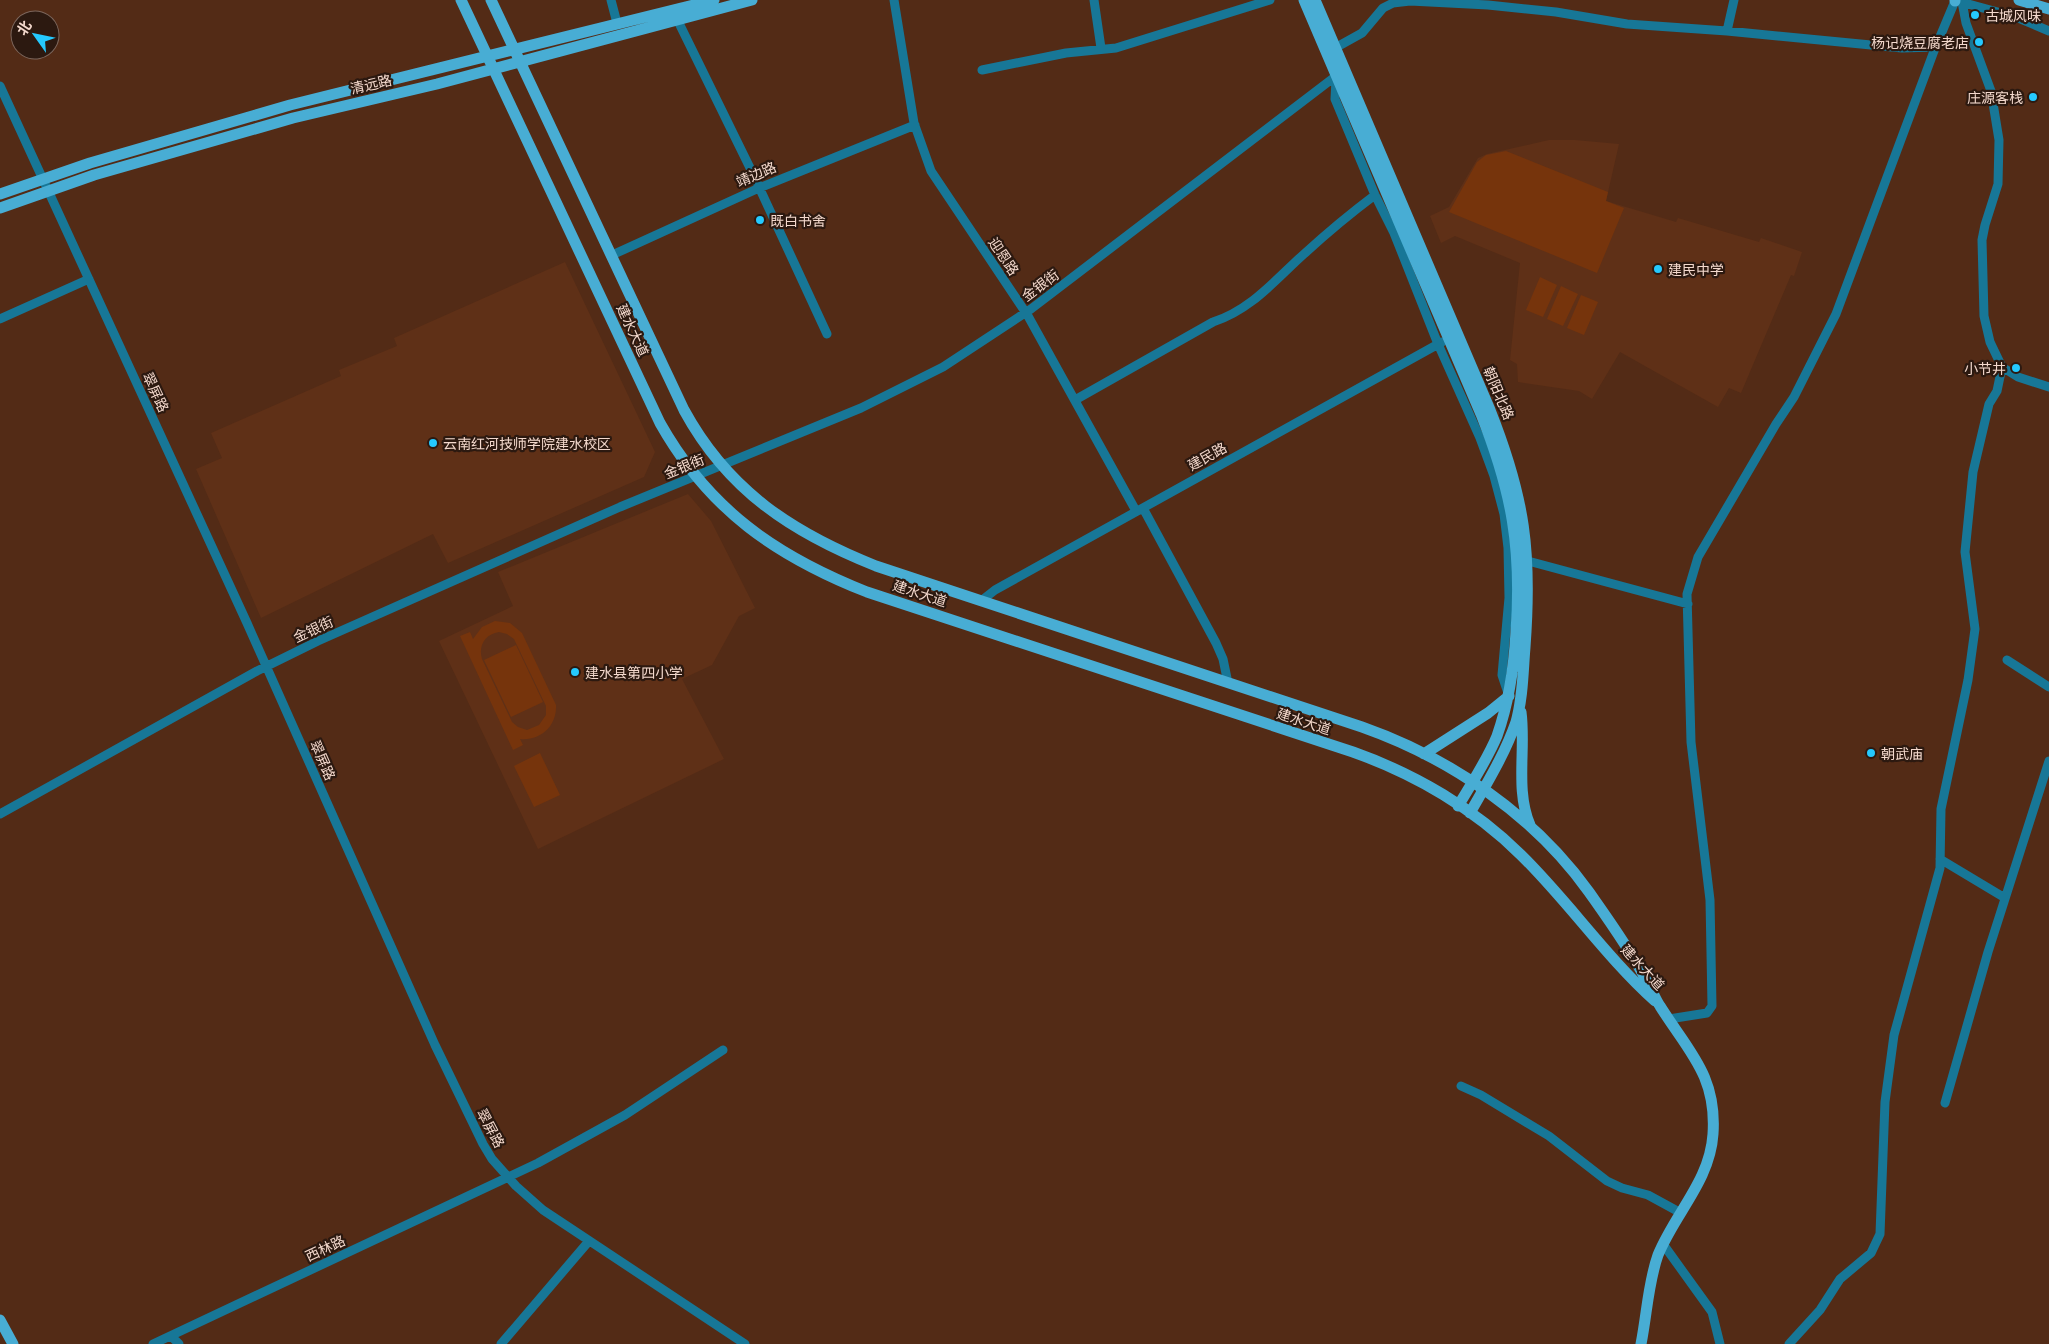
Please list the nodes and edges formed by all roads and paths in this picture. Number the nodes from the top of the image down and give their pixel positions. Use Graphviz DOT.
graph roads {
  1 [pos="461,0"];
  2 [pos="490,0"];
  3 [pos="611,0"];
  4 [pos="714,0"];
  5 [pos="752,0"];
  6 [pos="894,0"];
  7 [pos="1094,0"];
  8 [pos="1270,0"];
  9 [pos="1304,0"];
  10 [pos="1315,0"];
  11 [pos="1734,0"];
  12 [pos="2019,0"];
  13 [pos="1956,1"];
  14 [pos="2049,9"];
  15 [pos="677,19"];
  16 [pos="617,23"];
  17 [pos="1728,31"];
  18 [pos="2049,31"];
  19 [pos="1935,47"];
  20 [pos="1101,48"];
  21 [pos="1335,48"];
  22 [pos="514,49"];
  23 [pos="487,56"];
  24 [pos="519,61"];
  25 [pos="493,68"];
  26 [pos="982,70"];
  27 [pos="1336,76"];
  28 [pos="0,86"];
  29 [pos="915,125"];
  30 [pos="43,178"];
  31 [pos="759,188"];
  32 [pos="48,191"];
  33 [pos="0,194"];
  34 [pos="1375,195"];
  35 [pos="0,208"];
  36 [pos="612,255"];
  37 [pos="89,279"];
  38 [pos="1026,313"];
  39 [pos="0,319"];
  40 [pos="827,334"];
  41 [pos="1443,341"];
  42 [pos="2002,367"];
  43 [pos="2049,387"];
  44 [pos="1075,400"];
  45 [pos="722,466"];
  46 [pos="695,476"];
  47 [pos="1140,509"];
  48 [pos="1528,561"];
  49 [pos="981,601"];
  50 [pos="1688,604"];
  51 [pos="2007,660"];
  52 [pos="266,667"];
  53 [pos="1228,683"];
  54 [pos="2049,688"];
  55 [pos="1508,696"];
  56 [pos="1520,705"];
  57 [pos="1424,754"];
  58 [pos="2049,761"];
  59 [pos="1472,783"];
  60 [pos="1483,790"];
  61 [pos="1458,806"];
  62 [pos="1470,813"];
  63 [pos="0,814"];
  64 [pos="1532,829"];
  65 [pos="1940,859"];
  66 [pos="2005,898"];
  67 [pos="1660,1006"];
  68 [pos="1669,1019"];
  69 [pos="723,1050"];
  70 [pos="1461,1086"];
  71 [pos="1944,1103"];
  72 [pos="508,1177"];
  73 [pos="1681,1213"];
  74 [pos="589,1241"];
  75 [pos="1663,1244"];
  76 [pos="0,1320"];
  77 [pos="171,1336"];
  78 [pos="13,1344"];
  79 [pos="153,1344"];
  80 [pos="179,1344"];
  81 [pos="501,1344"];
  82 [pos="745,1344"];
  83 [pos="1641,1344"];
  84 [pos="1720,1344"];
  85 [pos="1789,1344"];
  1 -- 23 [label="main road, 建水大道"];
  2 -- 22 [label="main road, 建水大道"];
  3 -- 16 [label="street"];
  4 -- 16 [label="main road, 清远路"];
  5 -- 15 [label="main road, 清远路"];
  6 -- 29 [label="street, 迎恩路"];
  7 -- 20 [label="street"];
  8 -- 20 [label="street"];
  9 -- 27 [label="main road, 朝阳北路"];
  10 -- 21 [label="main road, 朝阳北路"];
  11 -- 17 [label="street"];
  12 -- 14 [label="main road"];
  13 -- 18 [label="street"];
  13 -- 19 [label="street"];
  13 -- 42 [label="street"];
  15 -- 24 [label="main road, 清远路"];
  15 -- 31 [label="street"];
  16 -- 22 [label="main road, 清远路"];
  17 -- 19 [label="street"];
  17 -- 21 [label="street"];
  19 -- 50 [label="street"];
  20 -- 26 [label="street"];
  21 -- 48 [label="main road, 朝阳北路"];
  22 -- 23 [label="main road, 清远路"];
  22 -- 24 [label="main road, 建水大道"];
  23 -- 25 [label="main road, 建水大道"];
  23 -- 30 [label="main road, 清远路"];
  24 -- 25 [label="main road, 清远路"];
  24 -- 36 [label="main road, 建水大道"];
  25 -- 32 [label="main road, 清远路"];
  25 -- 46 [label="main road, 建水大道"];
  27 -- 34 [label="street"];
  27 -- 38 [label="street, 金银街"];
  27 -- 41 [label="main road, 朝阳北路"];
  28 -- 30 [label="street, 翠屏路"];
  29 -- 31 [label="street, 靖边路"];
  29 -- 38 [label="street, 迎恩路"];
  30 -- 32 [label="street, 翠屏路"];
  30 -- 33 [label="main road, 清远路"];
  31 -- 36 [label="street, 靖边路"];
  31 -- 40 [label="street"];
  32 -- 35 [label="main road, 清远路"];
  32 -- 37 [label="street, 翠屏路"];
  34 -- 41 [label="street"];
  34 -- 44 [label="street"];
  36 -- 45 [label="main road, 建水大道"];
  37 -- 39 [label="street"];
  37 -- 52 [label="street, 翠屏路"];
  38 -- 44 [label="street, 迎恩路"];
  38 -- 45 [label="street, 金银街"];
  41 -- 47 [label="street, 建民路"];
  41 -- 55 [label="main road, 朝阳北路"];
  42 -- 43 [label="street"];
  42 -- 65 [label="street"];
  44 -- 47 [label="street, 迎恩路"];
  45 -- 46 [label="street, 金银街"];
  45 -- 49 [label="main road, 建水大道"];
  46 -- 52 [label="street, 金银街"];
  46 -- 61 [label="main road, 建水大道"];
  47 -- 49 [label="street, 建民路"];
  47 -- 53 [label="street, 迎恩路"];
  48 -- 50 [label="street"];
  48 -- 56 [label="main road, 朝阳北路"];
  49 -- 53 [label="main road, 建水大道"];
  50 -- 68 [label="street"];
  51 -- 54 [label="street"];
  52 -- 63 [label="street, 金银街"];
  52 -- 72 [label="street, 翠屏路"];
  53 -- 57 [label="main road, 建水大道"];
  55 -- 57 [label="main road"];
  55 -- 59 [label="main road, 朝阳北路"];
  56 -- 60 [label="main road, 朝阳北路"];
  56 -- 64 [label="main road"];
  57 -- 59 [label="main road, 建水大道"];
  58 -- 66 [label="street"];
  59 -- 60 [label="main road, 建水大道"];
  59 -- 61 [label="main road, 朝阳北路"];
  60 -- 62 [label="main road, 朝阳北路"];
  60 -- 64 [label="main road, 建水大道"];
  61 -- 62 [label="main road, 建水大道"];
  62 -- 67 [label="main road, 建水大道"];
  64 -- 67 [label="main road, 建水大道"];
  65 -- 66 [label="street"];
  65 -- 85 [label="street"];
  66 -- 71 [label="street"];
  67 -- 68 [label="main road"];
  68 -- 73 [label="main road"];
  69 -- 72 [label="street, 西林路"];
  70 -- 73 [label="street"];
  72 -- 74 [label="street, 翠屏路"];
  72 -- 77 [label="street, 西林路"];
  73 -- 75 [label="main road"];
  74 -- 81 [label="street"];
  74 -- 82 [label="street, 翠屏路"];
  75 -- 83 [label="main road"];
  75 -- 84 [label="street"];
  76 -- 78 [label="main road"];
  77 -- 79 [label="street, 西林路"];
  77 -- 80 [label="street"];
}
